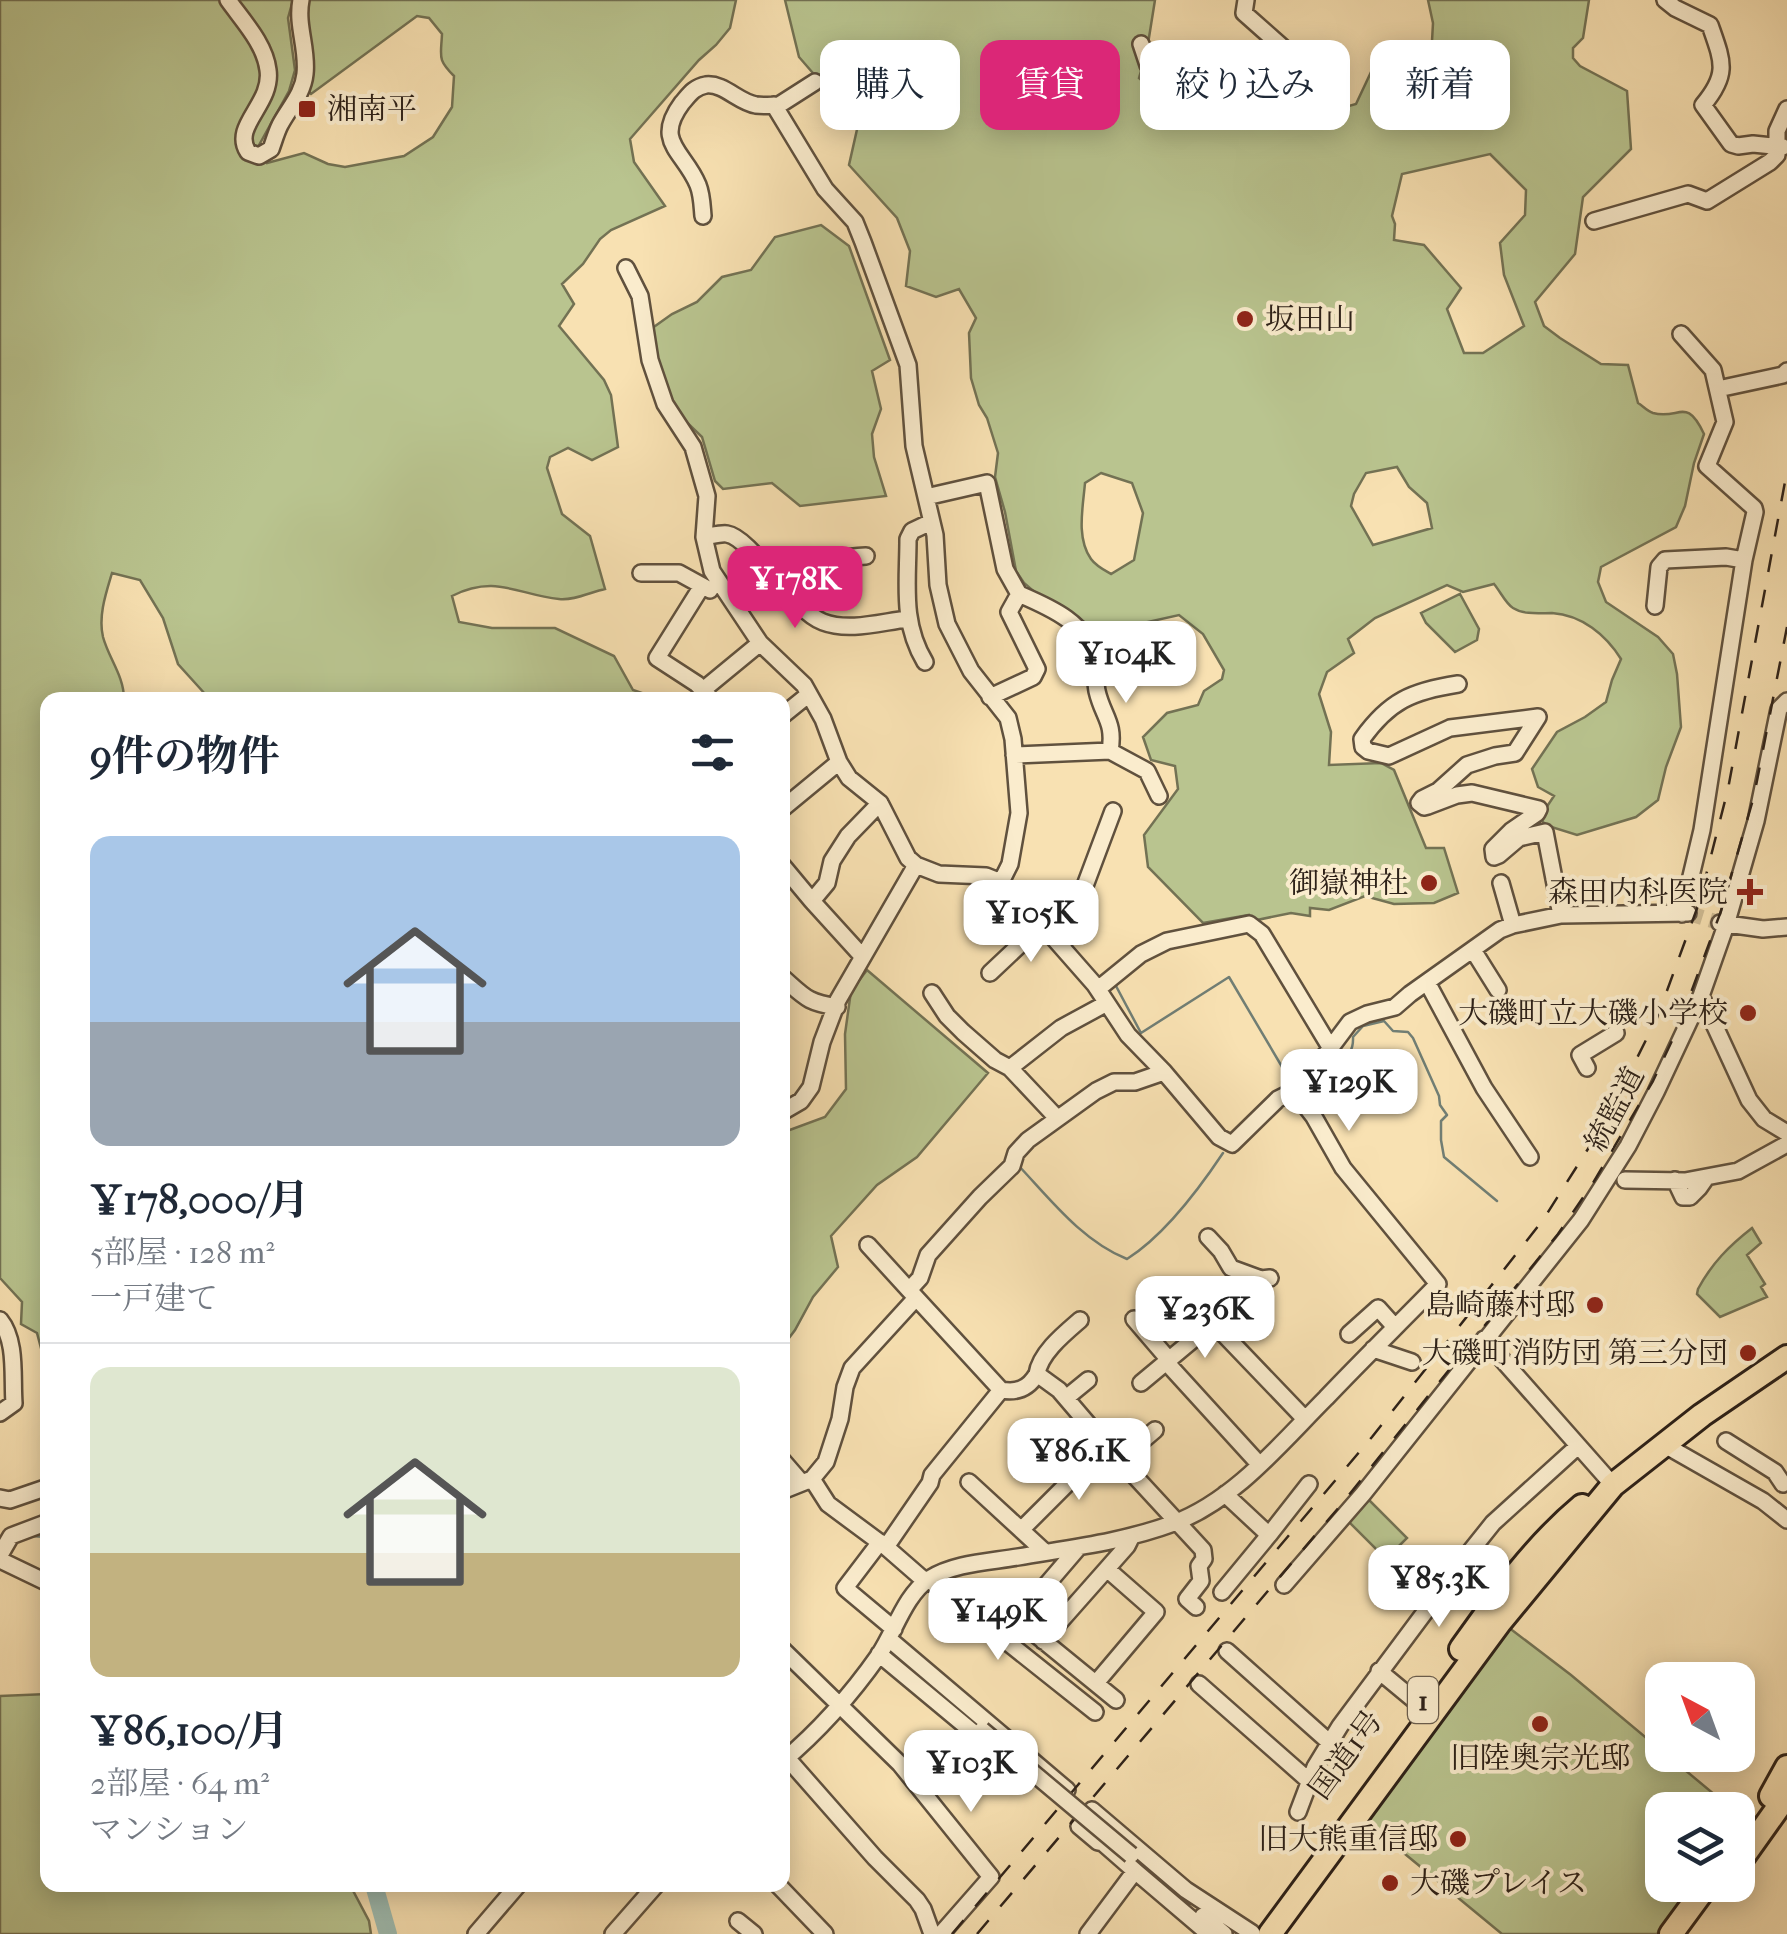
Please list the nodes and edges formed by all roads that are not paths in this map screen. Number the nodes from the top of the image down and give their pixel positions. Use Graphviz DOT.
graph roads {
  1 [pos="228,0"];
  2 [pos="301,0"];
  3 [pos="1246,0"];
  4 [pos="1665,0"];
  5 [pos="1275,40"];
  6 [pos="815,82"];
  7 [pos="774,105"];
  8 [pos="1784,116"];
  9 [pos="1784,149"];
  10 [pos="702,216"];
  11 [pos="1594,221"];
  12 [pos="626,268"];
  13 [pos="1682,334"];
  14 [pos="1787,370"];
  15 [pos="1718,389"];
  16 [pos="926,497"];
  17 [pos="930,522"];
  18 [pos="704,537"];
  19 [pos="866,556"];
  20 [pos="1744,560"];
  21 [pos="641,574"];
  22 [pos="702,586"];
  23 [pos="1019,594"];
  24 [pos="794,598"];
  25 [pos="732,601"];
  26 [pos="1656,606"];
  27 [pos="907,619"];
  28 [pos="760,643"];
  29 [pos="925,662"];
  30 [pos="1458,684"];
  31 [pos="704,692"];
  32 [pos="711,692"];
  33 [pos="808,696"];
  34 [pos="990,697"];
  35 [pos="1787,702"];
  36 [pos="790,710"];
  37 [pos="1110,752"];
  38 [pos="1014,755"];
  39 [pos="839,762"];
  40 [pos="1159,796"];
  41 [pos="790,802"];
  42 [pos="880,803"];
  43 [pos="1113,810"];
  44 [pos="916,865"];
  45 [pos="1497,869"];
  46 [pos="790,875"];
  47 [pos="1001,882"];
  48 [pos="812,901"];
  49 [pos="1561,914"];
  50 [pos="1042,924"];
  51 [pos="1723,924"];
  52 [pos="1513,925"];
  53 [pos="1787,927"];
  54 [pos="1062,946"];
  55 [pos="1473,950"];
  56 [pos="862,956"];
  57 [pos="990,973"];
  58 [pos="1426,982"];
  59 [pos="790,985"];
  60 [pos="1498,990"];
  61 [pos="932,994"];
  62 [pos="1102,996"];
  63 [pos="1701,996"];
  64 [pos="836,1006"];
  65 [pos="1616,1033"];
  66 [pos="1330,1047"];
  67 [pos="1010,1068"];
  68 [pos="1587,1068"];
  69 [pos="1164,1072"];
  70 [pos="1294,1091"];
  71 [pos="790,1107"];
  72 [pos="1056,1118"];
  73 [pos="1787,1133"];
  74 [pos="1787,1144"];
  75 [pos="1530,1158"];
  76 [pos="1625,1180"];
  77 [pos="1208,1237"];
  78 [pos="868,1245"];
  79 [pos="913,1294"];
  80 [pos="0,1320"];
  81 [pos="1080,1320"];
  82 [pos="1139,1321"];
  83 [pos="1214,1324"];
  84 [pos="1395,1327"];
  85 [pos="1350,1334"];
  86 [pos="1484,1339"];
  87 [pos="5,1345"];
  88 [pos="1373,1349"];
  89 [pos="1787,1357"];
  90 [pos="1168,1362"];
  91 [pos="1412,1362"];
  92 [pos="1037,1374"];
  93 [pos="1088,1380"];
  94 [pos="1141,1383"];
  95 [pos="1001,1390"];
  96 [pos="1066,1398"];
  97 [pos="0,1413"];
  98 [pos="1305,1419"];
  99 [pos="1155,1430"];
  100 [pos="1726,1441"];
  101 [pos="1662,1444"];
  102 [pos="1106,1445"];
  103 [pos="1578,1446"];
  104 [pos="1120,1460"];
  105 [pos="1259,1464"];
  106 [pos="790,1466"];
  107 [pos="807,1480"];
  108 [pos="1609,1481"];
  109 [pos="969,1482"];
  110 [pos="1785,1483"];
  111 [pos="790,1487"];
  112 [pos="40,1490"];
  113 [pos="1308,1493"];
  114 [pos="1225,1494"];
  115 [pos="0,1498"];
  116 [pos="1764,1502"];
  117 [pos="1787,1520"];
  118 [pos="1176,1522"];
  119 [pos="40,1527"];
  120 [pos="1021,1530"];
  121 [pos="1268,1534"];
  122 [pos="1132,1536"];
  123 [pos="883,1544"];
  124 [pos="1078,1548"];
  125 [pos="4,1550"];
  126 [pos="1045,1552"];
  127 [pos="1107,1569"];
  128 [pos="40,1577"];
  129 [pos="927,1580"];
  130 [pos="1284,1585"];
  131 [pos="1042,1590"];
  132 [pos="1222,1592"];
  133 [pos="1189,1600"];
  134 [pos="1029,1629"];
  135 [pos="1043,1640"];
  136 [pos="887,1642"];
  137 [pos="1227,1651"];
  138 [pos="790,1656"];
  139 [pos="1379,1671"];
  140 [pos="1096,1683"];
  141 [pos="1199,1684"];
  142 [pos="1116,1700"];
  143 [pos="842,1705"];
  144 [pos="1420,1705"];
  145 [pos="1095,1712"];
  146 [pos="1329,1742"];
  147 [pos="790,1755"];
  148 [pos="790,1765"];
  149 [pos="1787,1770"];
  150 [pos="1035,1773"];
  151 [pos="1308,1780"];
  152 [pos="1041,1788"];
  153 [pos="1067,1790"];
  154 [pos="1779,1796"];
  155 [pos="1092,1810"];
  156 [pos="1298,1812"];
  157 [pos="1755,1823"];
  158 [pos="1079,1826"];
  159 [pos="1755,1836"];
  160 [pos="1133,1863"];
  161 [pos="512,1892"];
  162 [pos="650,1892"];
  163 [pos="785,1892"];
  164 [pos="1695,1902"];
  165 [pos="1710,1902"];
  166 [pos="738,1920"];
  167 [pos="476,1934"];
  168 [pos="613,1934"];
  169 [pos="754,1934"];
  170 [pos="824,1934"];
  171 [pos="932,1934"];
  172 [pos="941,1934"];
  173 [pos="1088,1934"];
  174 [pos="1209,1934"];
  175 [pos="1224,1934"];
  176 [pos="1252,1934"];
  177 [pos="1270,1934"];
  178 [pos="1672,1934"];
  179 [pos="1687,1934"];
  1 -- 2 [label="street"];
  3 -- 5 [label="street"];
  4 -- 9 [label="street"];
  6 -- 7 [label="street"];
  7 -- 10 [label="street"];
  7 -- 16 [label="street"];
  8 -- 9 [label="street"];
  9 -- 11 [label="street"];
  12 -- 18 [label="street"];
  13 -- 15 [label="street"];
  14 -- 15 [label="street"];
  15 -- 20 [label="street"];
  16 -- 17 [label="street"];
  16 -- 23 [label="street"];
  17 -- 27 [label="street"];
  17 -- 34 [label="street"];
  18 -- 24 [label="street"];
  18 -- 25 [label="street"];
  19 -- 24 [label="street"];
  20 -- 26 [label="street"];
  20 -- 49 [label="street"];
  21 -- 22 [label="street"];
  22 -- 25 [label="street"];
  22 -- 31 [label="street"];
  23 -- 34 [label="street"];
  23 -- 37 [label="street"];
  24 -- 27 [label="street"];
  25 -- 28 [label="street"];
  27 -- 29 [label="street"];
  28 -- 32 [label="street"];
  28 -- 33 [label="street"];
  30 -- 45 [label="street"];
  33 -- 36 [label="street"];
  33 -- 39 [label="street"];
  34 -- 38 [label="street"];
  35 -- 51 [label="street, 統監道"];
  37 -- 38 [label="street"];
  37 -- 40 [label="street"];
  38 -- 47 [label="street"];
  39 -- 41 [label="street"];
  39 -- 42 [label="street"];
  42 -- 44 [label="street"];
  42 -- 48 [label="street"];
  43 -- 54 [label="street"];
  44 -- 47 [label="street"];
  44 -- 56 [label="street"];
  45 -- 49 [label="street"];
  45 -- 52 [label="street"];
  46 -- 48 [label="street"];
  47 -- 50 [label="street"];
  48 -- 56 [label="street"];
  49 -- 52 [label="street"];
  50 -- 54 [label="street"];
  50 -- 57 [label="street"];
  51 -- 53 [label="street"];
  51 -- 63 [label="street, 統監道"];
  52 -- 55 [label="street"];
  54 -- 62 [label="street"];
  55 -- 58 [label="street"];
  55 -- 60 [label="street"];
  56 -- 64 [label="street"];
  58 -- 66 [label="street"];
  58 -- 75 [label="street"];
  59 -- 64 [label="street"];
  61 -- 67 [label="street"];
  62 -- 66 [label="street"];
  62 -- 67 [label="street"];
  62 -- 69 [label="street"];
  63 -- 73 [label="street"];
  63 -- 86 [label="street, 統監道"];
  64 -- 71 [label="street"];
  65 -- 68 [label="street"];
  66 -- 70 [label="street"];
  67 -- 72 [label="street"];
  69 -- 70 [label="street"];
  69 -- 72 [label="street"];
  70 -- 84 [label="street"];
  72 -- 79 [label="street"];
  74 -- 76 [label="street"];
  77 -- 83 [label="street"];
  78 -- 79 [label="street"];
  79 -- 95 [label="street"];
  79 -- 107 [label="street"];
  80 -- 87 [label="street"];
  81 -- 92 [label="street"];
  82 -- 90 [label="street"];
  83 -- 90 [label="street"];
  83 -- 98 [label="street"];
  84 -- 85 [label="street"];
  84 -- 88 [label="street"];
  86 -- 103 [label="street"];
  86 -- 130 [label="street, 統監道"];
  87 -- 97 [label="street"];
  88 -- 91 [label="street"];
  88 -- 98 [label="street"];
  89 -- 101 [label="highway, 国道1号 / 1"];
  90 -- 94 [label="street"];
  90 -- 105 [label="street"];
  92 -- 95 [label="street"];
  92 -- 96 [label="street"];
  93 -- 96 [label="street"];
  95 -- 123 [label="street"];
  96 -- 102 [label="street"];
  98 -- 105 [label="street"];
  99 -- 104 [label="street"];
  100 -- 110 [label="street"];
  101 -- 108 [label="highway, 国道1号 / 1"];
  101 -- 116 [label="street"];
  102 -- 104 [label="street"];
  102 -- 120 [label="street"];
  103 -- 108 [label="street"];
  103 -- 139 [label="street"];
  104 -- 118 [label="street"];
  105 -- 114 [label="street"];
  106 -- 107 [label="street"];
  107 -- 111 [label="street"];
  107 -- 123 [label="street"];
  108 -- 144 [label="highway, 国道1号 / 1"];
  108 -- 177 [label="highway, 国道1号 / 1"];
  109 -- 120 [label="street"];
  110 -- 116 [label="street"];
  112 -- 115 [label="street"];
  113 -- 121 [label="street"];
  114 -- 118 [label="street"];
  114 -- 121 [label="street"];
  116 -- 117 [label="street"];
  118 -- 122 [label="street"];
  118 -- 133 [label="street"];
  119 -- 125 [label="street"];
  120 -- 126 [label="street"];
  121 -- 132 [label="street"];
  122 -- 124 [label="street"];
  122 -- 127 [label="street"];
  123 -- 129 [label="street"];
  123 -- 136 [label="street"];
  124 -- 126 [label="street"];
  124 -- 131 [label="street"];
  125 -- 128 [label="street"];
  126 -- 129 [label="street"];
  127 -- 135 [label="street"];
  127 -- 140 [label="street"];
  129 -- 136 [label="street"];
  129 -- 145 [label="street"];
  134 -- 135 [label="street"];
  135 -- 140 [label="street"];
  136 -- 143 [label="street"];
  136 -- 150 [label="street"];
  136 -- 160 [label="street, bridge"];
  137 -- 146 [label="street"];
  138 -- 143 [label="street"];
  139 -- 144 [label="street"];
  139 -- 146 [label="street"];
  140 -- 142 [label="street"];
  141 -- 151 [label="street"];
  143 -- 147 [label="street"];
  143 -- 172 [label="street"];
  144 -- 176 [label="highway, 国道1号 / 1"];
  146 -- 151 [label="street"];
  148 -- 171 [label="street"];
  149 -- 154 [label="highway"];
  150 -- 152 [label="street"];
  150 -- 153 [label="street"];
  151 -- 156 [label="street"];
  154 -- 157 [label="highway"];
  154 -- 159 [label="highway"];
  155 -- 176 [label="street"];
  158 -- 160 [label="street"];
  160 -- 173 [label="street"];
  160 -- 174 [label="street"];
  160 -- 175 [label="street"];
  161 -- 167 [label="street"];
  162 -- 168 [label="street"];
  163 -- 170 [label="street"];
  164 -- 178 [label="highway"];
  165 -- 179 [label="highway"];
  166 -- 169 [label="street"];
}
